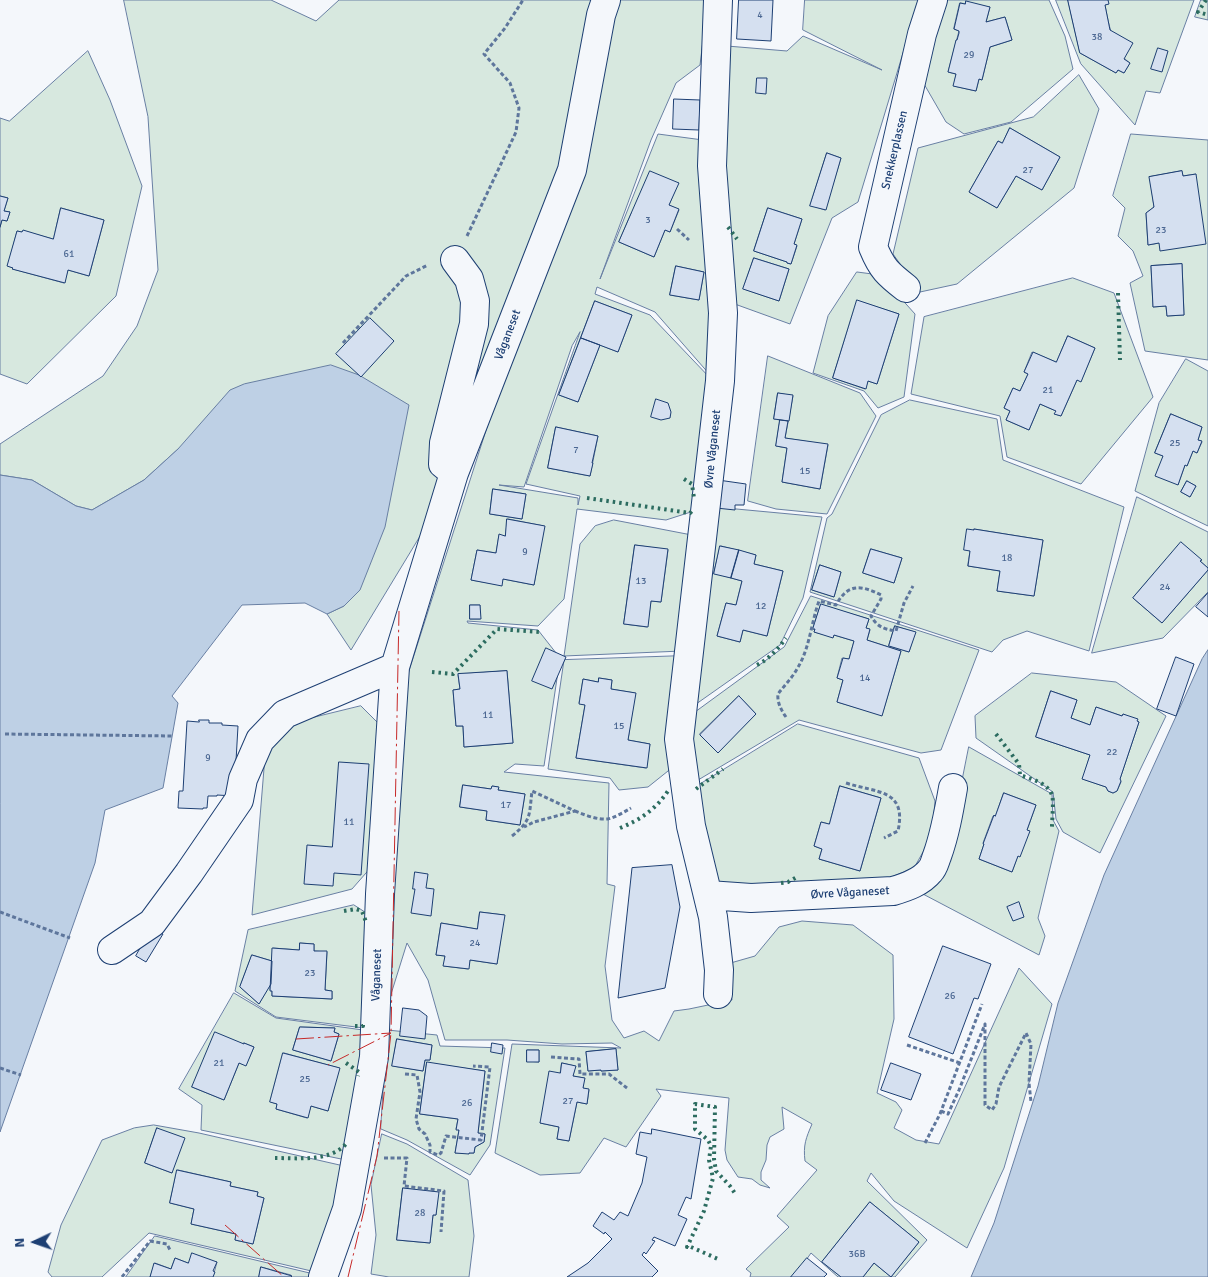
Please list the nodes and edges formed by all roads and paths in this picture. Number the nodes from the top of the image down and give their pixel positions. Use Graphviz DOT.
graph roads {
  1 [pos="523,0"];
  2 [pos="606,0"];
  3 [pos="718,0"];
  4 [pos="933,0"];
  5 [pos="455,260"];
  6 [pos="906,288"];
  7 [pos="343,343"];
  8 [pos="454,473"];
  9 [pos="913,586"];
  10 [pos="395,666"];
  11 [pos="786,717"];
  12 [pos="5,734"];
  13 [pos="172,736"];
  14 [pos="846,783"];
  15 [pos="953,788"];
  16 [pos="631,808"];
  17 [pos="575,811"];
  18 [pos="524,827"];
  19 [pos="512,836"];
  20 [pos="884,838"];
  21 [pos="708,894"];
  22 [pos="0,912"];
  23 [pos="70,938"];
  24 [pos="112,950"];
  25 [pos="718,994"];
  26 [pos="982,1004"];
  27 [pos="907,1045"];
  28 [pos="550,1057"];
  29 [pos="960,1063"];
  30 [pos="473,1066"];
  31 [pos="0,1068"];
  32 [pos="405,1074"];
  33 [pos="21,1075"];
  34 [pos="627,1088"];
  35 [pos="1031,1102"];
  36 [pos="941,1111"];
  37 [pos="925,1143"];
  38 [pos="383,1158"];
  39 [pos="441,1232"];
  40 [pos="170,1250"];
  41 [pos="122,1277"];
  42 [pos="323,1277"];
  1 -- 5 [label="path"];
  2 -- 8 [label="street, Våganeset"];
  3 -- 21 [label="street, Øvre Våganeset"];
  4 -- 6 [label="street, Snekkerplassen"];
  5 -- 7 [label="path"];
  5 -- 8 [label="street"];
  8 -- 10 [label="street, Våganeset"];
  9 -- 11 [label="path"];
  10 -- 24 [label="street"];
  10 -- 42 [label="street, Våganeset"];
  12 -- 13 [label="path"];
  14 -- 20 [label="path"];
  15 -- 21 [label="street, Øvre Våganeset"];
  16 -- 17 [label="path"];
  17 -- 18 [label="path"];
  17 -- 18 [label="path"];
  18 -- 19 [label="path"];
  21 -- 25 [label="street, Øvre Våganeset"];
  22 -- 23 [label="path"];
  26 -- 29 [label="path"];
  27 -- 29 [label="path"];
  28 -- 34 [label="path"];
  29 -- 36 [label="path"];
  30 -- 32 [label="path"];
  31 -- 33 [label="path"];
  35 -- 36 [label="path"];
  36 -- 37 [label="path"];
  38 -- 39 [label="path"];
  40 -- 41 [label="path"];
}
